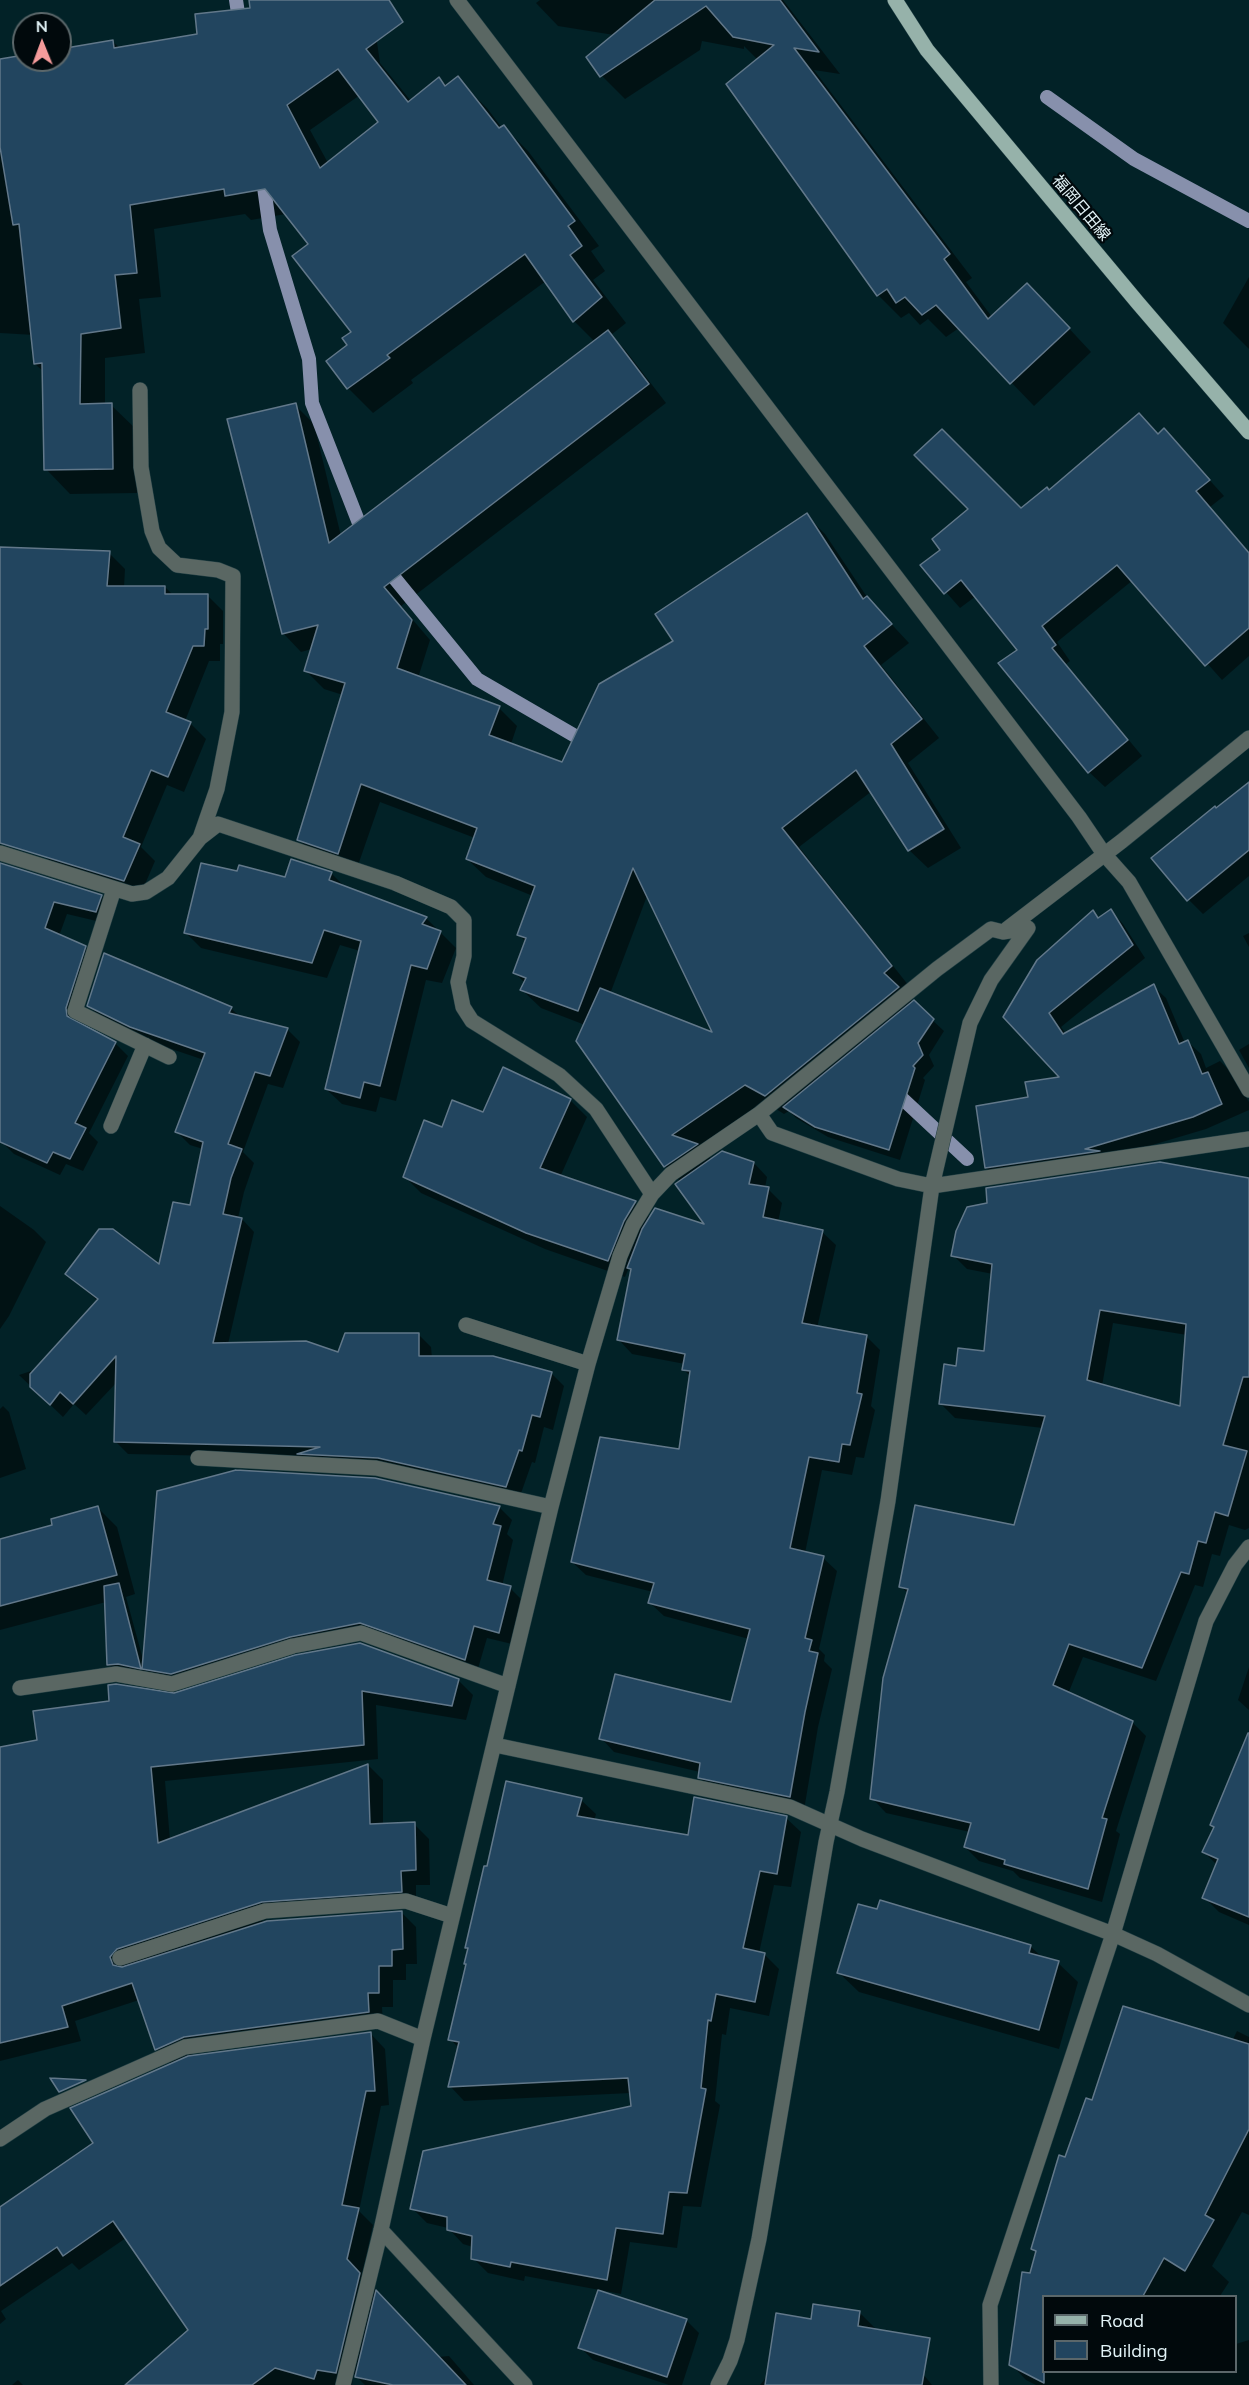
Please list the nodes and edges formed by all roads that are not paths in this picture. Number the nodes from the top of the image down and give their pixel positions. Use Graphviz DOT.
graph roads {
  1 [pos="457,0"];
  2 [pos="895,0"];
  3 [pos="140,390"];
  4 [pos="1249,432"];
  5 [pos="1249,738"];
  6 [pos="200,838"];
  7 [pos="0,854"];
  8 [pos="1104,854"];
  9 [pos="114,889"];
  10 [pos="1003,932"];
  11 [pos="145,1045"];
  12 [pos="169,1057"];
  13 [pos="1249,1090"];
  14 [pos="759,1114"];
  15 [pos="111,1126"];
  16 [pos="1249,1139"];
  17 [pos="932,1186"];
  18 [pos="652,1194"];
  19 [pos="466,1325"];
  20 [pos="588,1364"];
  21 [pos="198,1458"];
  22 [pos="551,1507"];
  23 [pos="1249,1547"];
  24 [pos="508,1686"];
  25 [pos="20,1688"];
  26 [pos="495,1745"];
  27 [pos="829,1825"];
  28 [pos="452,1916"];
  29 [pos="1113,1934"];
  30 [pos="120,1958"];
  31 [pos="1249,2005"];
  32 [pos="423,2039"];
  33 [pos="0,2139"];
  34 [pos="381,2230"];
  35 [pos="343,2385"];
  36 [pos="525,2385"];
  37 [pos="718,2385"];
  38 [pos="991,2385"];
  1 -- 8 [label="street"];
  2 -- 4 [label="main road, 福岡日田線"];
  3 -- 6 [label="street"];
  5 -- 8 [label="street"];
  6 -- 9 [label="street"];
  6 -- 18 [label="street"];
  7 -- 9 [label="street"];
  8 -- 10 [label="street"];
  8 -- 13 [label="street"];
  9 -- 11 [label="street"];
  10 -- 14 [label="street"];
  10 -- 17 [label="street"];
  11 -- 12 [label="street"];
  11 -- 15 [label="street"];
  14 -- 17 [label="street"];
  14 -- 18 [label="street"];
  16 -- 17 [label="street"];
  17 -- 27 [label="street"];
  18 -- 20 [label="street"];
  19 -- 20 [label="street"];
  20 -- 22 [label="street"];
  21 -- 22 [label="street"];
  22 -- 24 [label="street"];
  23 -- 29 [label="street"];
  24 -- 25 [label="street"];
  24 -- 26 [label="street"];
  26 -- 27 [label="street"];
  26 -- 28 [label="street"];
  27 -- 29 [label="street"];
  27 -- 37 [label="street"];
  28 -- 30 [label="street"];
  28 -- 32 [label="street"];
  29 -- 31 [label="street"];
  29 -- 38 [label="street"];
  32 -- 33 [label="street"];
  32 -- 34 [label="street"];
  34 -- 35 [label="street"];
  34 -- 36 [label="street"];
}
